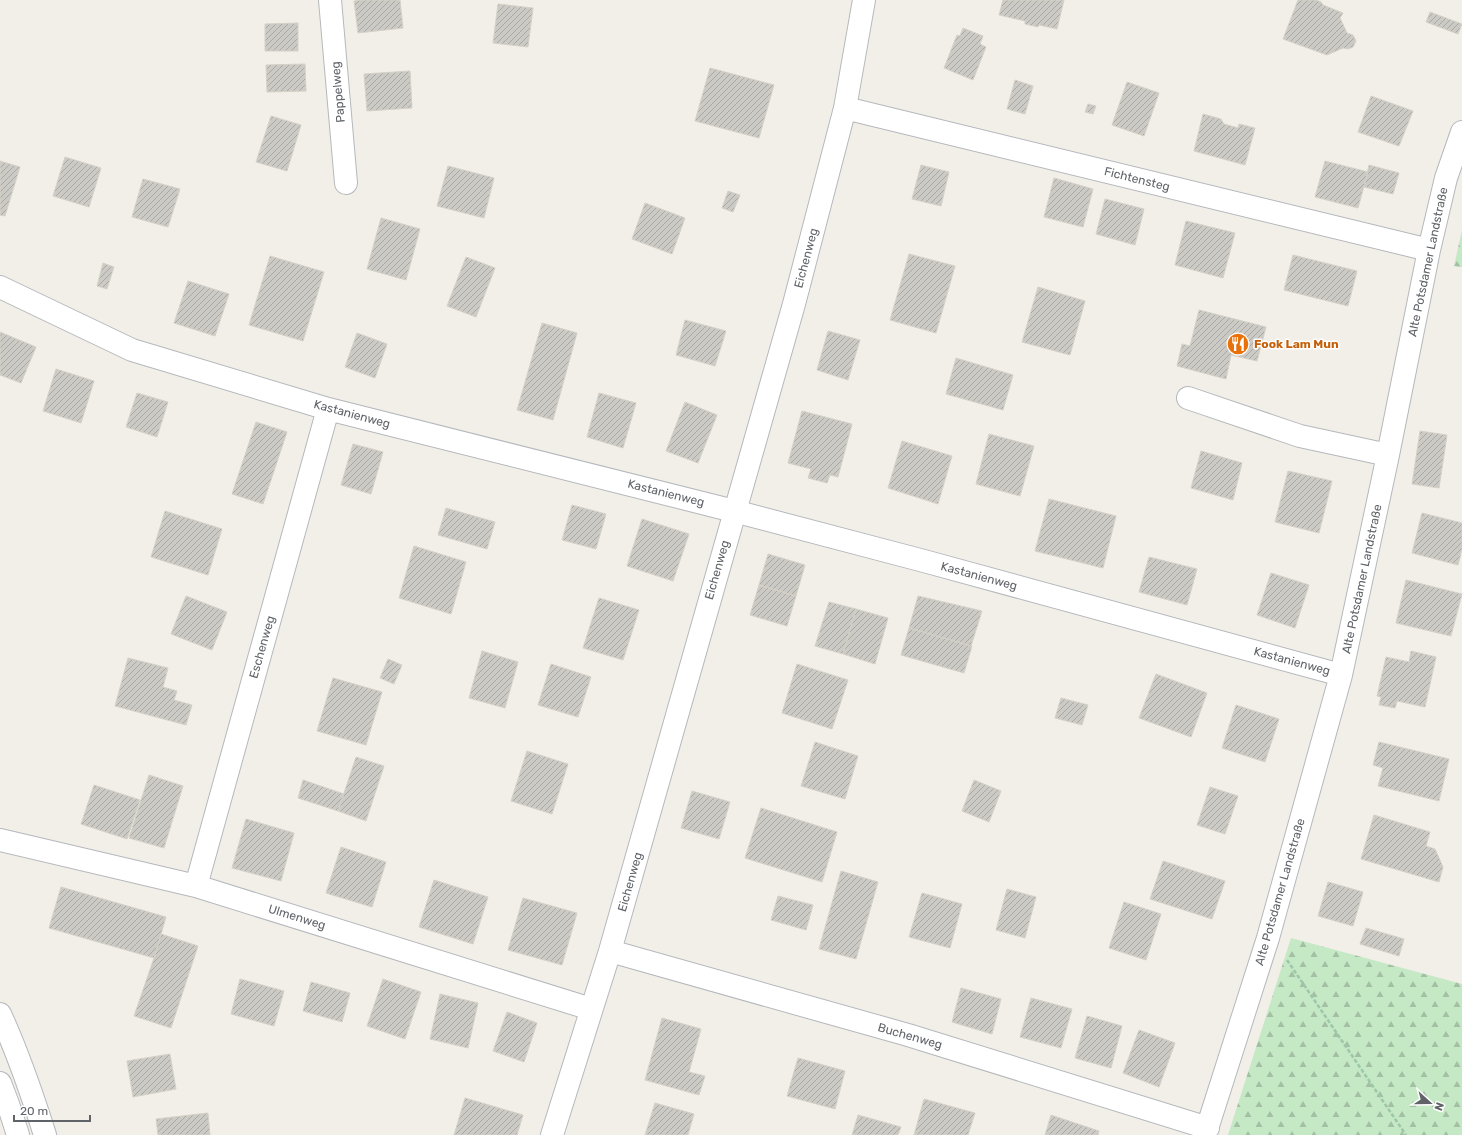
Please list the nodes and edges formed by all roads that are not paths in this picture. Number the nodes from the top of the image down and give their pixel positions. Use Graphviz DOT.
graph roads {
  1 [pos="330,0"];
  2 [pos="864,0"];
  3 [pos="844,108"];
  4 [pos="1462,132"];
  5 [pos="346,183"];
  6 [pos="1429,250"];
  7 [pos="0,287"];
  8 [pos="1188,398"];
  9 [pos="328,409"];
  10 [pos="1388,455"];
  11 [pos="734,511"];
  12 [pos="1342,675"];
  13 [pos="0,840"];
  14 [pos="196,886"];
  15 [pos="610,951"];
  16 [pos="591,1008"];
  17 [pos="0,1014"];
  18 [pos="0,1083"];
  19 [pos="1207,1131"];
  20 [pos="18,1135"];
  21 [pos="45,1135"];
  22 [pos="552,1135"];
  1 -- 5 [label="street, Pappelweg"];
  2 -- 3 [label="street, Eichenweg"];
  3 -- 6 [label="street, Fichtensteg"];
  3 -- 11 [label="street, Eichenweg"];
  4 -- 6 [label="street, Alte Potsdamer Landstraße"];
  6 -- 10 [label="street, Alte Potsdamer Landstraße"];
  7 -- 9 [label="street, Kastanienweg"];
  8 -- 10 [label="street"];
  9 -- 11 [label="street, Kastanienweg"];
  9 -- 14 [label="street, Eschenweg"];
  10 -- 12 [label="street, Alte Potsdamer Landstraße"];
  11 -- 12 [label="street, Kastanienweg"];
  11 -- 15 [label="street, Eichenweg"];
  12 -- 19 [label="street, Alte Potsdamer Landstraße"];
  13 -- 14 [label="street, Ulmenweg"];
  14 -- 16 [label="street, Ulmenweg"];
  15 -- 16 [label="street, Eichenweg"];
  15 -- 19 [label="street, Buchenweg"];
  16 -- 22 [label="street, Eichenweg"];
  17 -- 21 [label="street"];
  18 -- 20 [label="street"];
}
